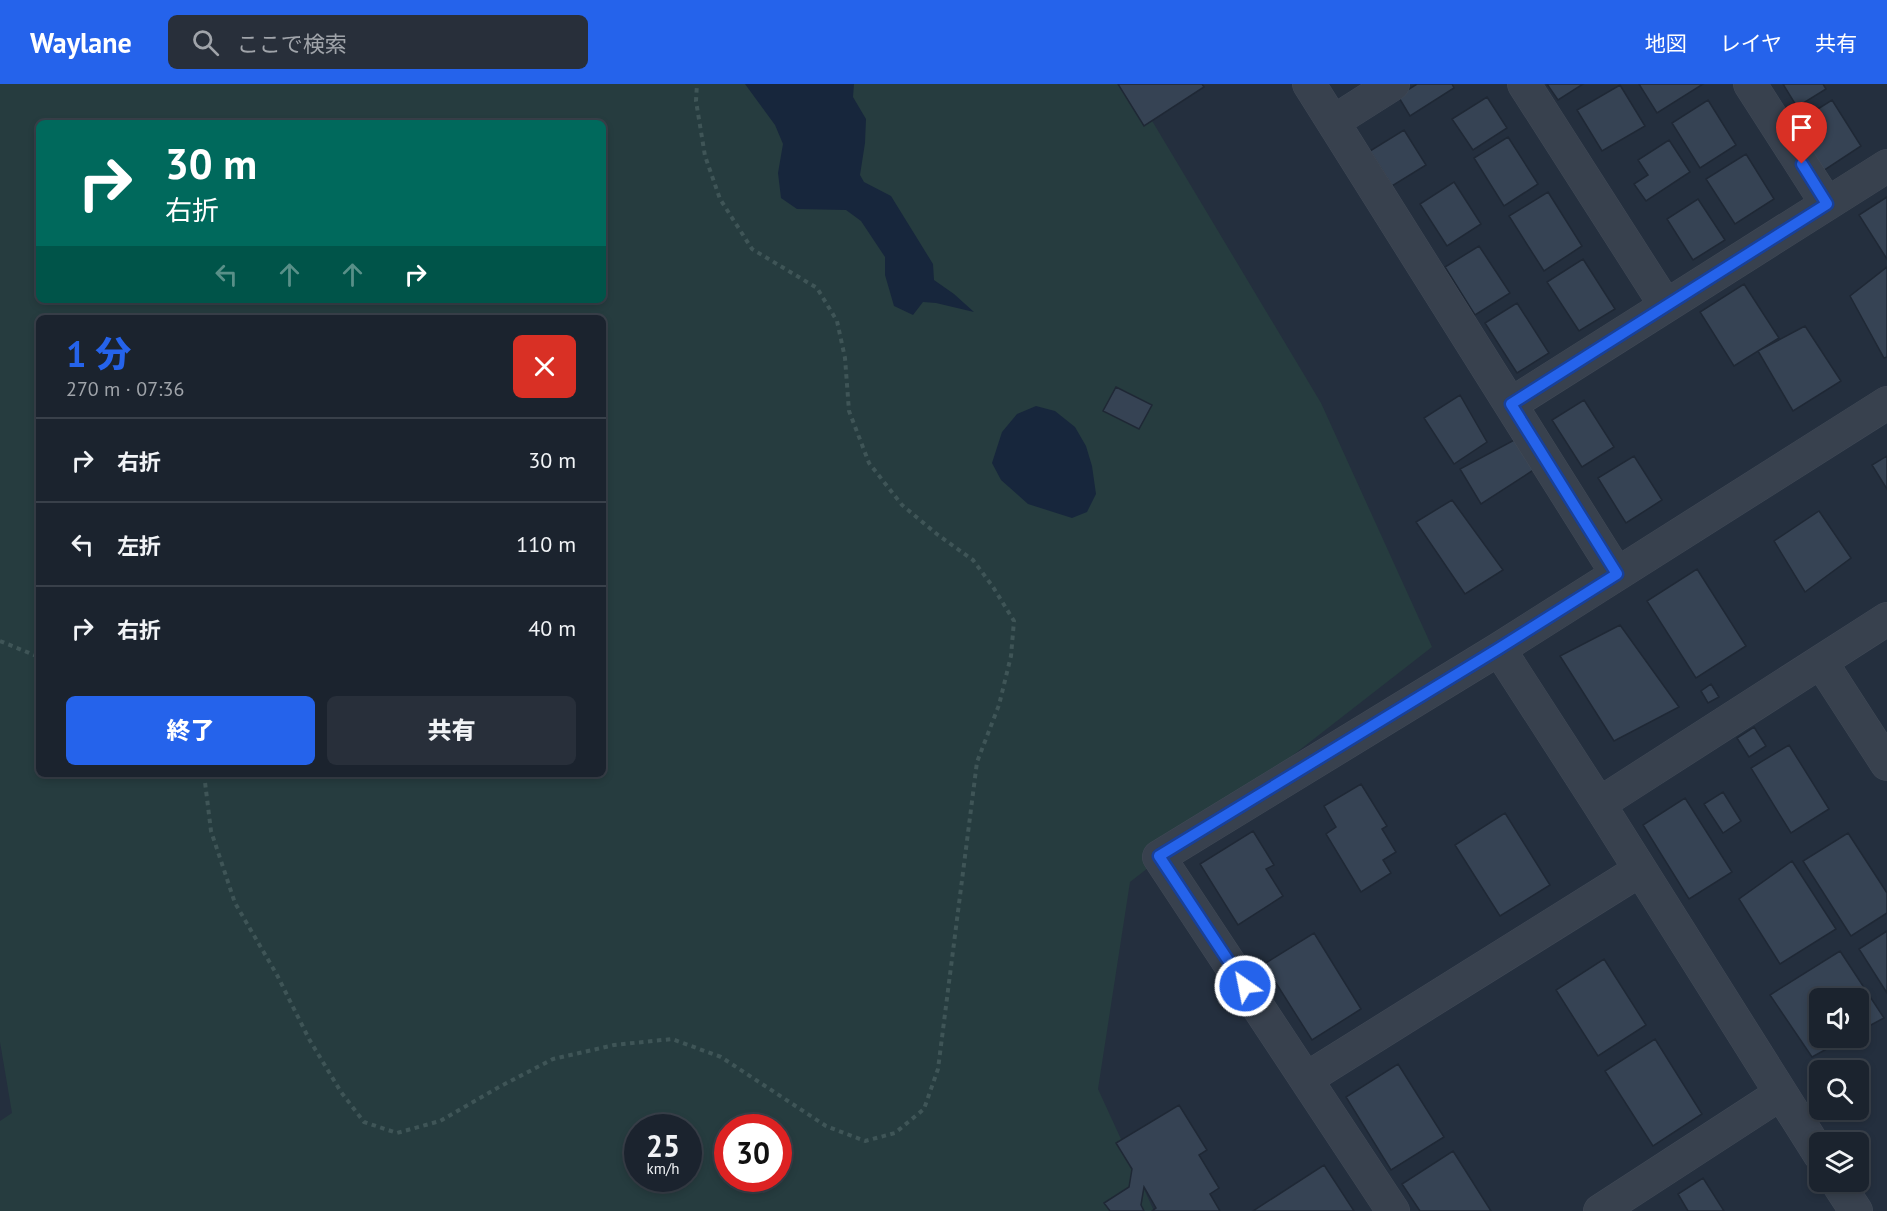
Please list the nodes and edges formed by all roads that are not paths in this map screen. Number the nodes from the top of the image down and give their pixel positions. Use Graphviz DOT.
graph roads {
  1 [pos="1309,84"];
  2 [pos="1393,84"];
  3 [pos="1524,84"];
  4 [pos="1750,84"];
  5 [pos="1333,122"];
  6 [pos="1887,166"];
  7 [pos="1827,204"];
  8 [pos="1666,306"];
  9 [pos="1887,403"];
  10 [pos="1511,404"];
  11 [pos="1617,574"];
  12 [pos="1887,619"];
  13 [pos="1498,649"];
  14 [pos="1821,662"];
  15 [pos="1887,764"];
  16 [pos="1599,804"];
  17 [pos="1640,870"];
  18 [pos="1306,1079"];
  19 [pos="1780,1094"];
  20 [pos="1809,1138"];
  21 [pos="1844,1192"];
  22 [pos="1394,1211"];
  23 [pos="1600,1211"];
  24 [pos="1856,1211"];
  1 -- 5 [label="street"];
  2 -- 5 [label="street"];
  3 -- 8 [label="street"];
  4 -- 7 [label="street"];
  5 -- 10 [label="street"];
  6 -- 7 [label="street"];
  7 -- 8 [label="street"];
  8 -- 10 [label="street"];
  9 -- 11 [label="street"];
  10 -- 11 [label="street"];
  11 -- 13 [label="street"];
  12 -- 14 [label="street"];
  13 -- 16 [label="street"];
  13 -- 18 [label="street"];
  14 -- 15 [label="street"];
  14 -- 16 [label="street"];
  16 -- 17 [label="street"];
  17 -- 18 [label="street"];
  17 -- 19 [label="street"];
  18 -- 22 [label="street"];
  19 -- 20 [label="street"];
  19 -- 23 [label="street"];
  21 -- 24 [label="street"];
}
